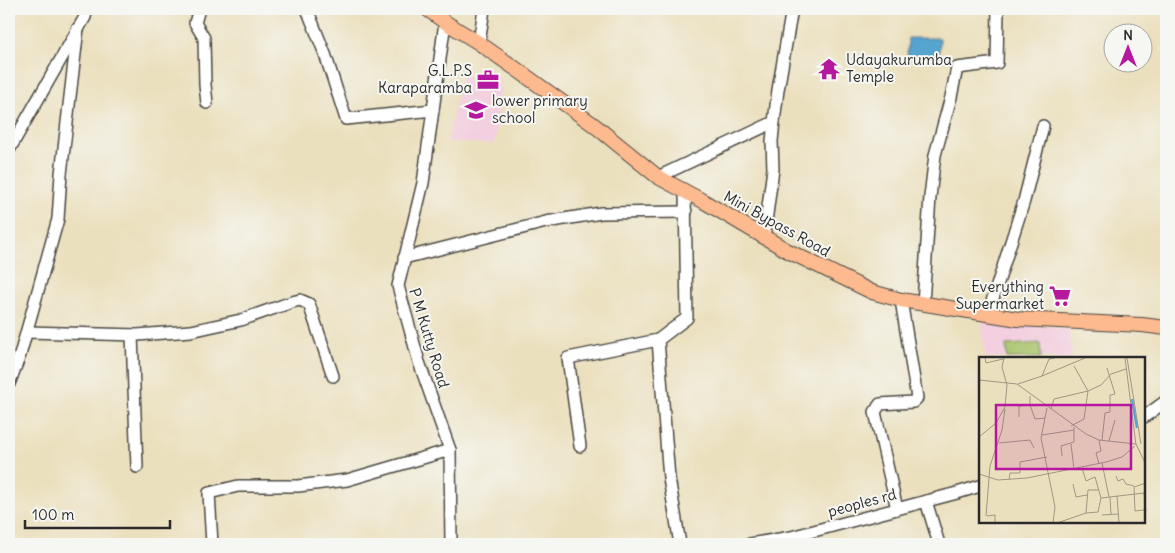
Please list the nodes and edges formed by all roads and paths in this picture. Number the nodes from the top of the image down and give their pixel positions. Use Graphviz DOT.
graph roads {
  1 [pos="86,9"];
  2 [pos="199,9"];
  3 [pos="307,9"];
  4 [pos="427,9"];
  5 [pos="484,9"];
  6 [pos="792,9"];
  7 [pos="998,9"];
  8 [pos="445,22"];
  9 [pos="78,28"];
  10 [pos="480,42"];
  11 [pos="207,103"];
  12 [pos="434,110"];
  13 [pos="774,122"];
  14 [pos="1043,126"];
  15 [pos="9,150"];
  16 [pos="658,177"];
  17 [pos="685,192"];
  18 [pos="686,212"];
  19 [pos="764,237"];
  20 [pos="404,258"];
  21 [pos="901,300"];
  22 [pos="923,304"];
  23 [pos="988,314"];
  24 [pos="1166,328"];
  25 [pos="27,332"];
  26 [pos="132,335"];
  27 [pos="658,340"];
  28 [pos="333,376"];
  29 [pos="9,384"];
  30 [pos="1166,401"];
  31 [pos="1145,416"];
  32 [pos="580,446"];
  33 [pos="450,450"];
  34 [pos="137,467"];
  35 [pos="979,486"];
  36 [pos="926,501"];
  37 [pos="897,509"];
  38 [pos="212,544"];
  39 [pos="451,544"];
  40 [pos="680,544"];
  41 [pos="750,544"];
  42 [pos="938,544"];
  1 -- 9 [label="street"];
  2 -- 11 [label="street"];
  3 -- 12 [label="street"];
  4 -- 8 [label="main road, Mini Bypass Road"];
  5 -- 10 [label="street"];
  6 -- 13 [label="street"];
  7 -- 22 [label="street"];
  8 -- 10 [label="main road, Mini Bypass Road"];
  8 -- 12 [label="street, P M Kutty Road"];
  9 -- 15 [label="street"];
  9 -- 25 [label="street"];
  10 -- 16 [label="main road, Mini Bypass Road"];
  12 -- 20 [label="street, P M Kutty Road"];
  13 -- 16 [label="street"];
  13 -- 19 [label="street"];
  14 -- 23 [label="street"];
  16 -- 17 [label="main road, Mini Bypass Road"];
  17 -- 18 [label="street"];
  17 -- 19 [label="main road, Mini Bypass Road"];
  18 -- 20 [label="street"];
  18 -- 27 [label="street"];
  19 -- 21 [label="main road, Mini Bypass Road"];
  20 -- 33 [label="street, P M Kutty Road"];
  21 -- 22 [label="main road, Mini Bypass Road"];
  21 -- 37 [label="street"];
  22 -- 23 [label="main road, Mini Bypass Road"];
  23 -- 24 [label="main road, Mini Bypass Road"];
  25 -- 26 [label="street"];
  25 -- 29 [label="street"];
  26 -- 28 [label="street"];
  26 -- 34 [label="street"];
  27 -- 32 [label="street"];
  27 -- 40 [label="street"];
  30 -- 31 [label="street"];
  33 -- 38 [label="street"];
  33 -- 39 [label="street, P M Kutty Road"];
  35 -- 36 [label="street, peoples rd"];
  36 -- 37 [label="street, peoples rd"];
  36 -- 42 [label="street"];
  37 -- 41 [label="street, peoples rd"];
}
